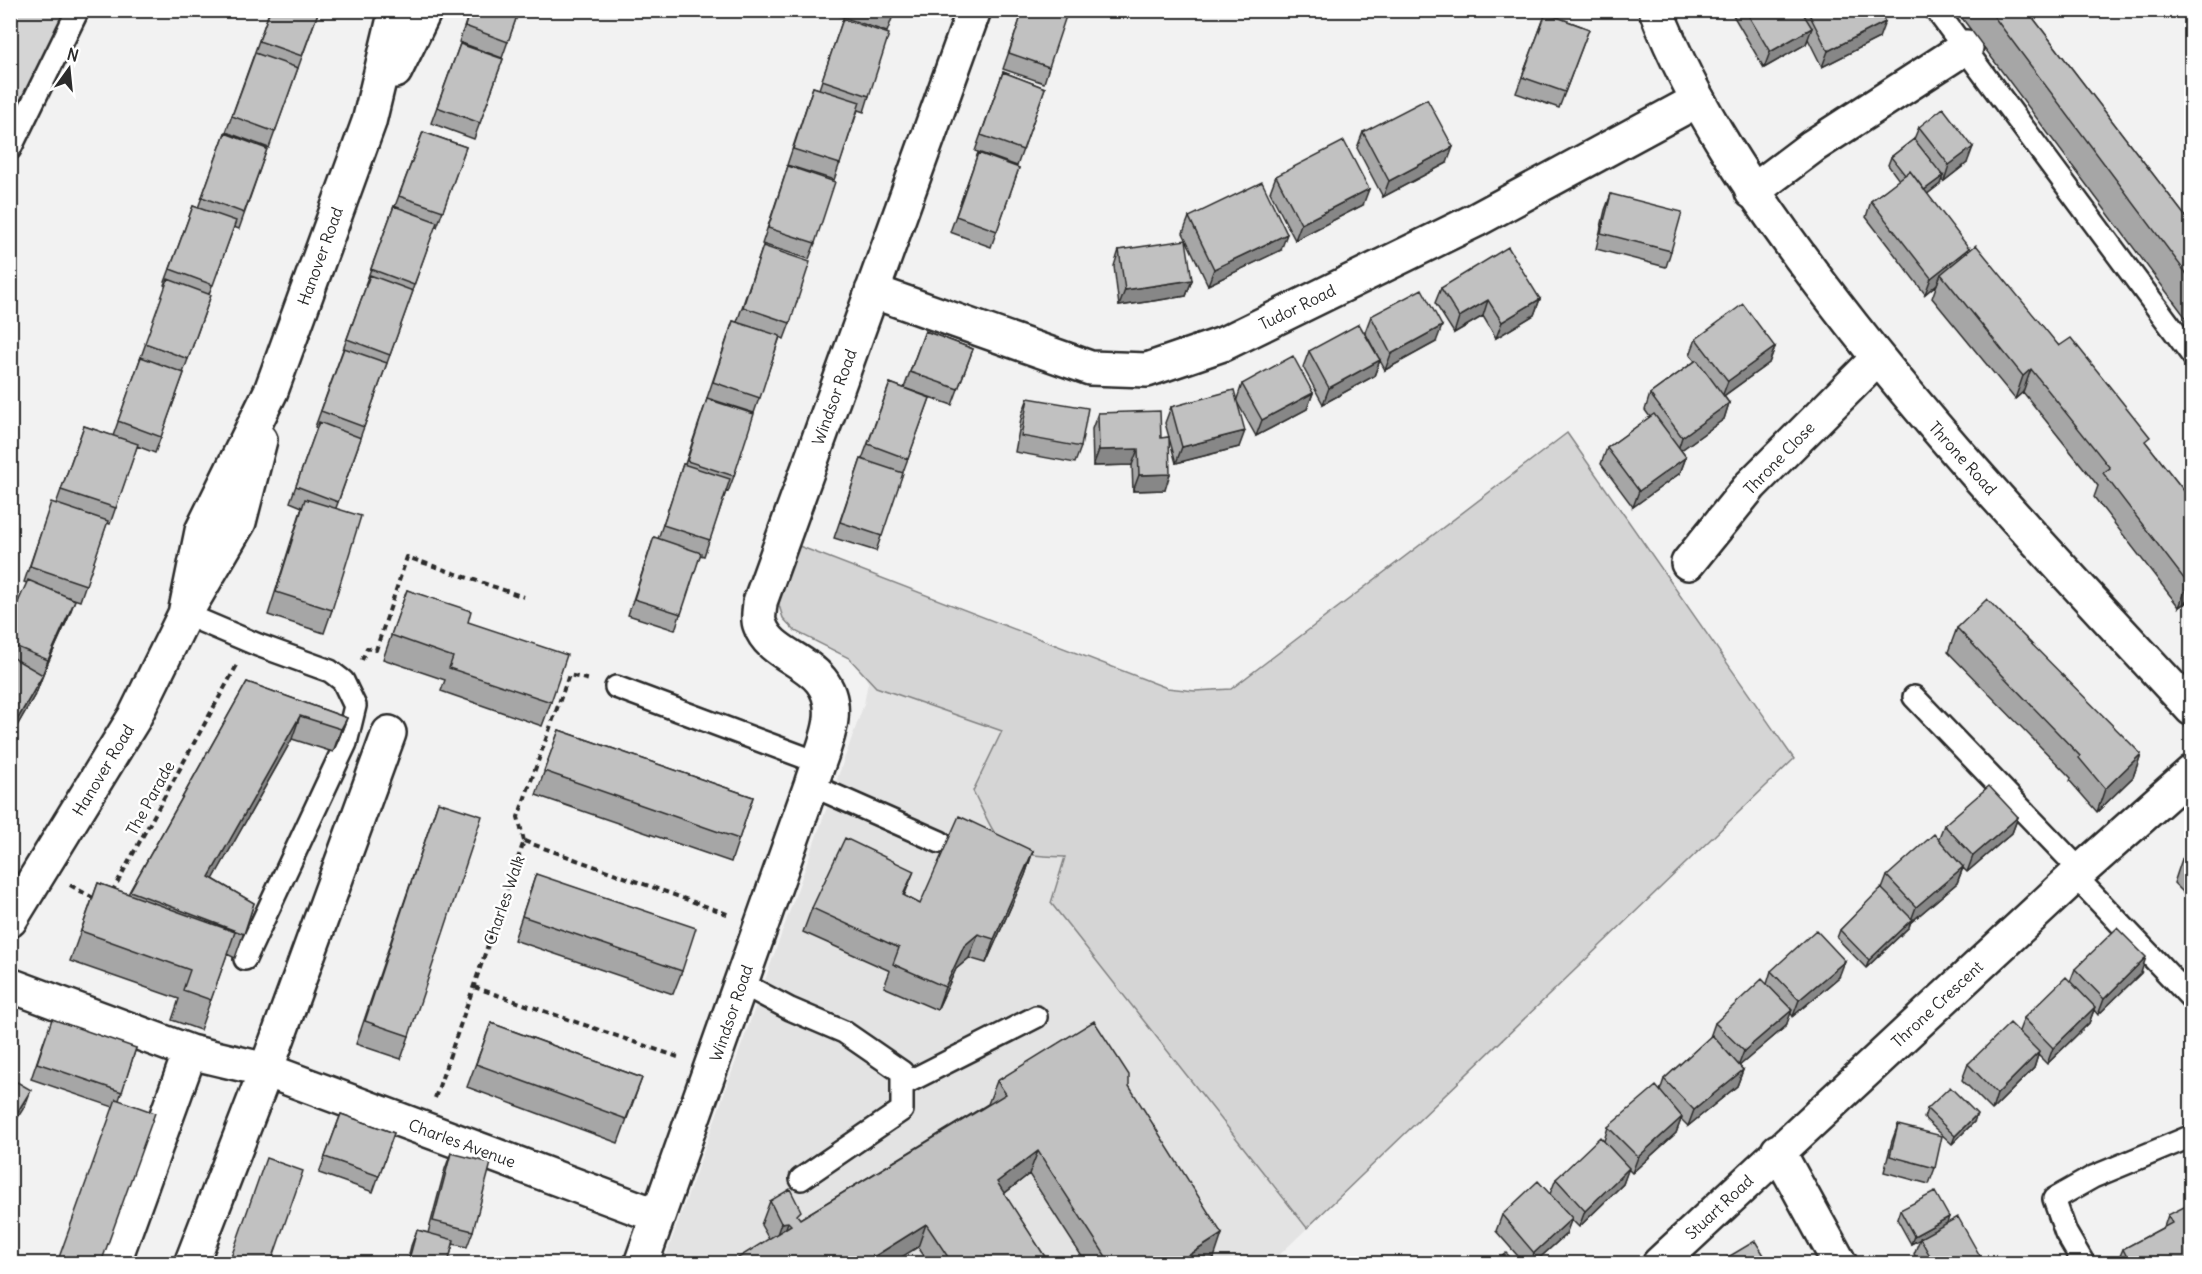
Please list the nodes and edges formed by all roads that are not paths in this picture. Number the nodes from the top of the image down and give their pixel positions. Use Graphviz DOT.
graph roads {
  1 [pos="78,10"];
  2 [pos="396,10"];
  3 [pos="425,10"];
  4 [pos="974,10"];
  5 [pos="1632,10"];
  6 [pos="1656,10"];
  7 [pos="1936,10"];
  8 [pos="1966,47"];
  9 [pos="1676,60"];
  10 [pos="1698,100"];
  11 [pos="369,122"];
  12 [pos="10,149"];
  13 [pos="1752,192"];
  14 [pos="872,291"];
  15 [pos="2192,355"];
  16 [pos="1877,359"];
  17 [pos="1688,564"];
  18 [pos="186,614"];
  19 [pos="616,687"];
  20 [pos="1914,697"];
  21 [pos="2192,709"];
  22 [pos="388,733"];
  23 [pos="2192,772"];
  24 [pos="814,774"];
  25 [pos="940,842"];
  26 [pos="2078,873"];
  27 [pos="10,920"];
  28 [pos="245,959"];
  29 [pos="741,983"];
  30 [pos="10,985"];
  31 [pos="2192,999"];
  32 [pos="1036,1017"];
  33 [pos="190,1052"];
  34 [pos="266,1070"];
  35 [pos="902,1085"];
  36 [pos="2192,1136"];
  37 [pos="1778,1151"];
  38 [pos="801,1179"];
  39 [pos="658,1216"];
  40 [pos="113,1263"];
  41 [pos="191,1263"];
  42 [pos="641,1263"];
  43 [pos="1659,1263"];
  44 [pos="1840,1263"];
  45 [pos="2084,1263"];
  1 -- 12 [label="lane"];
  2 -- 11 [label="street, Hanover Road"];
  3 -- 11 [label="street, Hanover Road"];
  4 -- 14 [label="street, Windsor Road"];
  5 -- 9 [label="street, Throne Road"];
  6 -- 9 [label="street, Throne Road"];
  7 -- 8 [label="lane"];
  8 -- 13 [label="street"];
  8 -- 15 [label="lane"];
  9 -- 10 [label="street, Throne Road"];
  10 -- 13 [label="street, Throne Road"];
  10 -- 14 [label="street, Tudor Road"];
  11 -- 18 [label="street, Hanover Road"];
  13 -- 16 [label="street, Throne Road"];
  14 -- 24 [label="street, Windsor Road"];
  16 -- 17 [label="street, Throne Close"];
  16 -- 21 [label="street, Throne Road"];
  18 -- 27 [label="street, Hanover Road"];
  18 -- 28 [label="lane"];
  19 -- 24 [label="lane"];
  20 -- 26 [label="lane"];
  22 -- 34 [label="street"];
  23 -- 26 [label="street, Throne Crescent"];
  24 -- 25 [label="lane"];
  24 -- 29 [label="street, Windsor Road"];
  26 -- 31 [label="lane"];
  26 -- 37 [label="street, Throne Crescent"];
  29 -- 35 [label="lane"];
  29 -- 39 [label="street, Windsor Road"];
  30 -- 33 [label="street, Charles Avenue"];
  32 -- 35 [label="lane"];
  33 -- 34 [label="street, Charles Avenue"];
  33 -- 40 [label="street"];
  34 -- 39 [label="street, Charles Avenue"];
  34 -- 41 [label="street"];
  35 -- 38 [label="lane"];
  36 -- 45 [label="lane"];
  37 -- 43 [label="street, Stuart Road"];
  37 -- 44 [label="street"];
  39 -- 42 [label="street, Windsor Road"];
}
